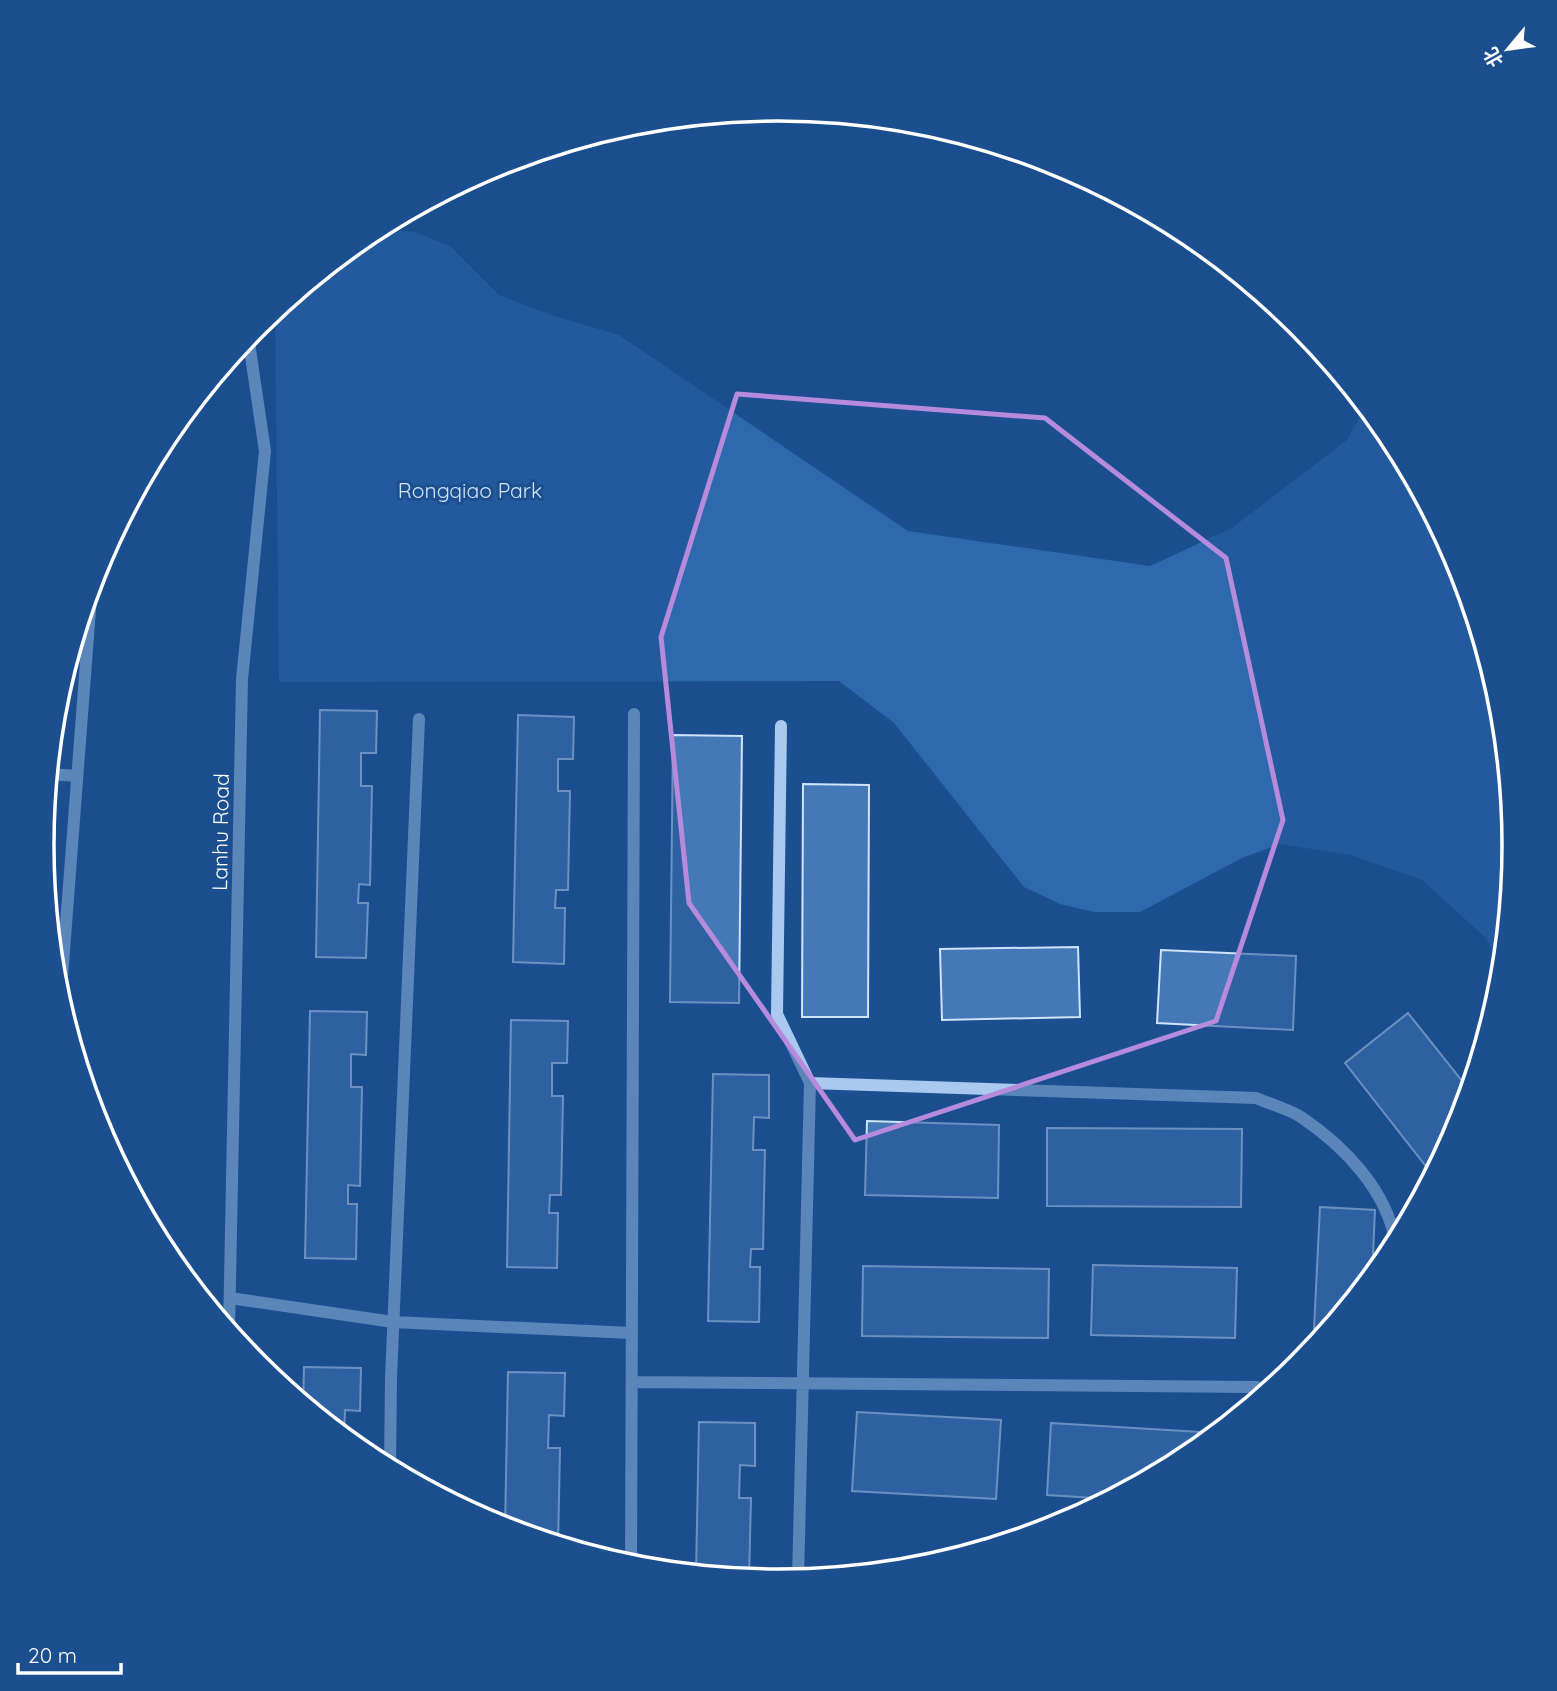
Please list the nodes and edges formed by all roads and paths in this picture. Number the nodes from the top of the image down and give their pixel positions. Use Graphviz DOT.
graph roads {
  1 [pos="250,350"];
  2 [pos="89,627"];
  3 [pos="634,714"];
  4 [pos="419,719"];
  5 [pos="781,726"];
  6 [pos="58,775"];
  7 [pos="77,776"];
  8 [pos="63,959"];
  9 [pos="810,1083"];
  10 [pos="1393,1229"];
  11 [pos="230,1298"];
  12 [pos="229,1317"];
  13 [pos="393,1322"];
  14 [pos="632,1333"];
  15 [pos="632,1382"];
  16 [pos="803,1383"];
  17 [pos="1257,1387"];
  18 [pos="390,1457"];
  19 [pos="631,1555"];
  20 [pos="798,1569"];
  1 -- 11 [label="street, Lanhu Road"];
  2 -- 7 [label="street"];
  3 -- 14 [label="street"];
  4 -- 13 [label="street"];
  5 -- 9 [label="street"];
  6 -- 7 [label="street"];
  7 -- 8 [label="street"];
  9 -- 10 [label="street"];
  9 -- 16 [label="street"];
  11 -- 12 [label="street, Lanhu Road"];
  11 -- 13 [label="street"];
  13 -- 14 [label="street"];
  13 -- 18 [label="street"];
  14 -- 15 [label="street"];
  15 -- 16 [label="street"];
  15 -- 19 [label="street"];
  16 -- 17 [label="street"];
  16 -- 20 [label="street"];
}
